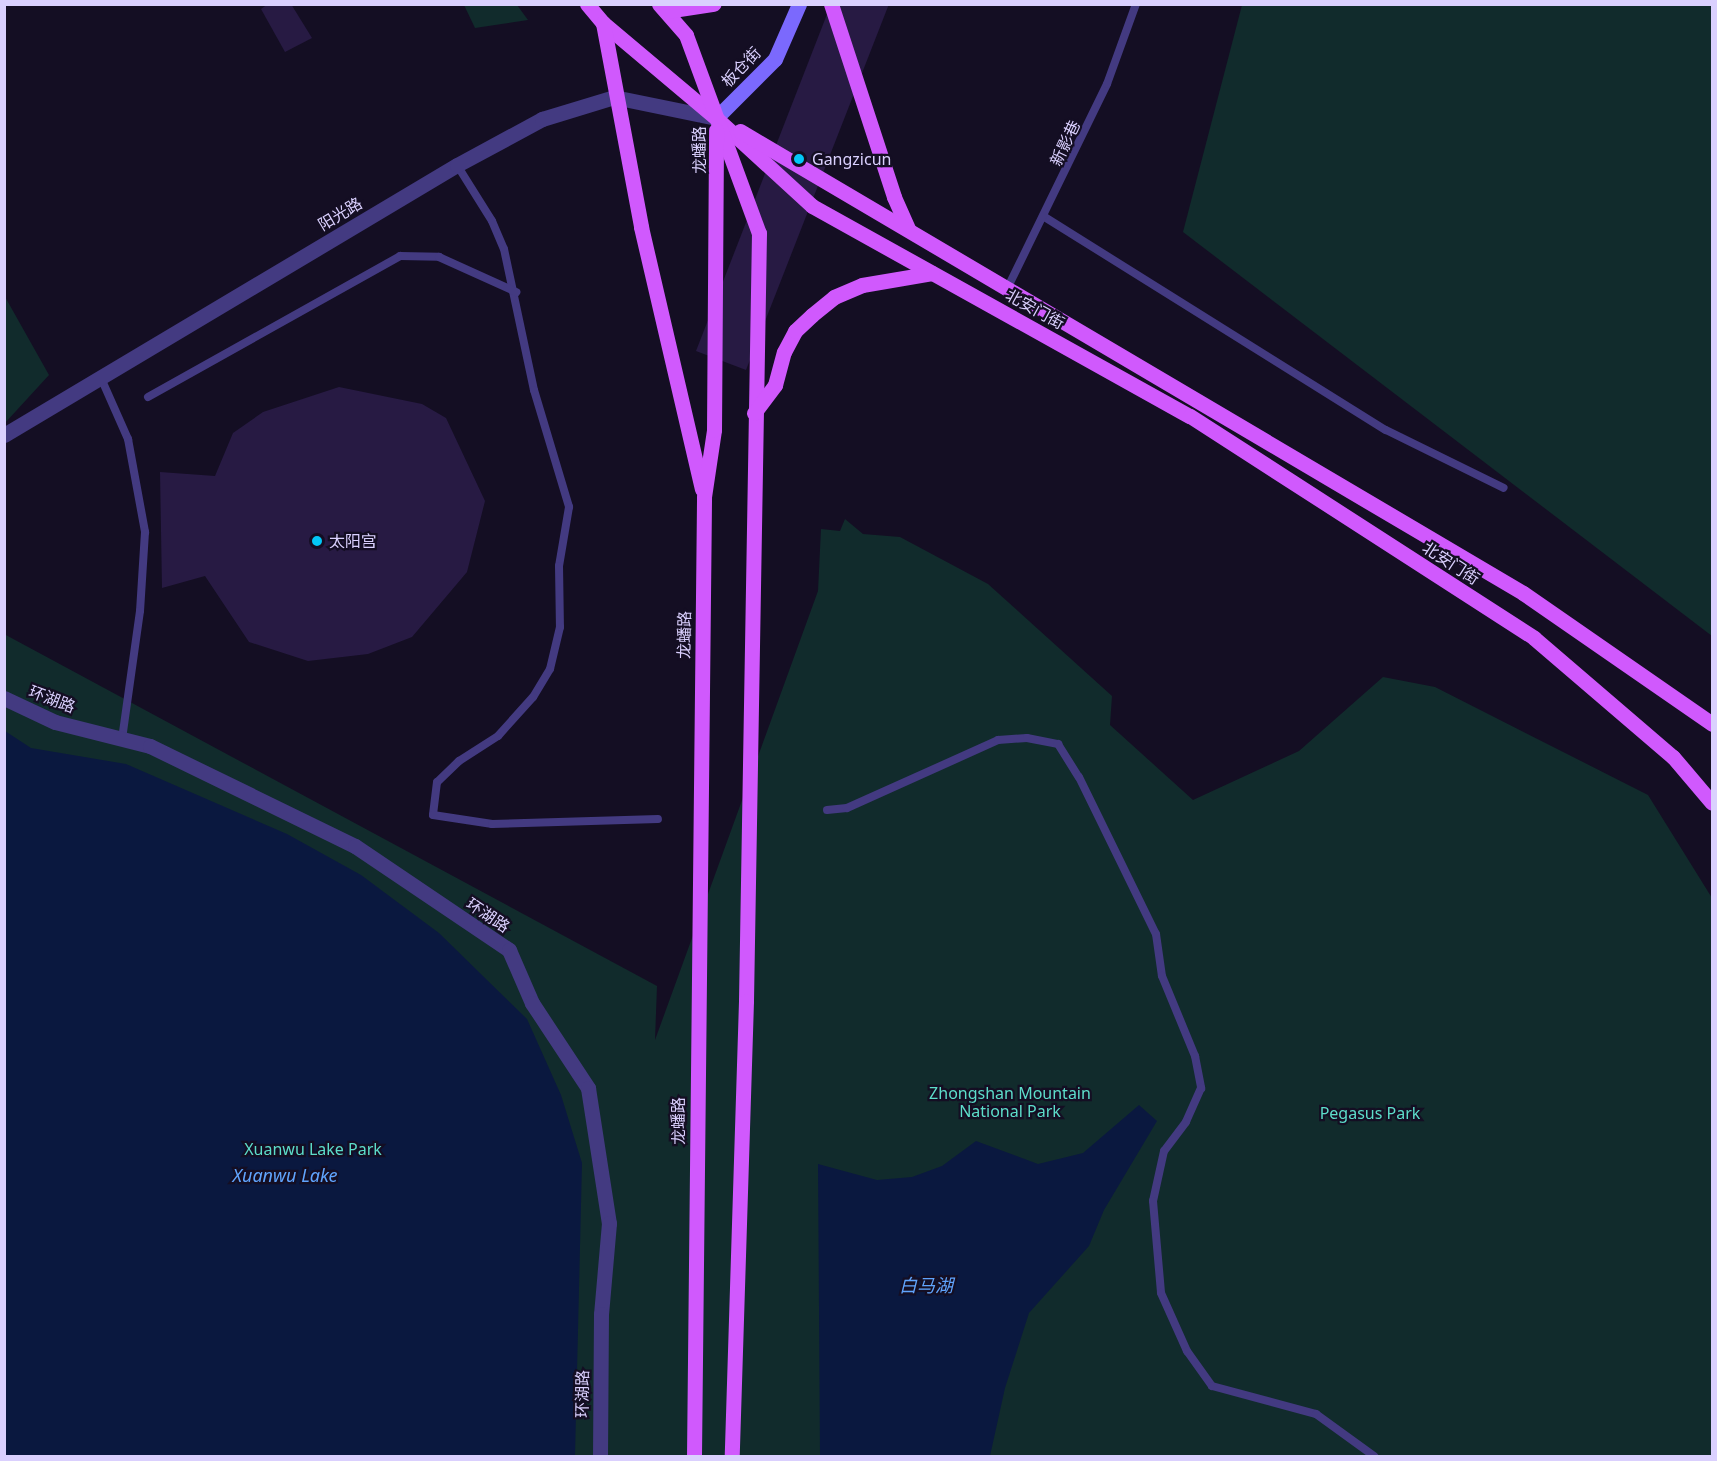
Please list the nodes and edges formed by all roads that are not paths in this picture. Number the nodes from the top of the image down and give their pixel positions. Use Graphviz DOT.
graph roads {
  1 [pos="587,4"];
  2 [pos="713,4"];
  3 [pos="799,4"];
  4 [pos="831,4"];
  5 [pos="1136,4"];
  6 [pos="662,8"];
  7 [pos="603,23"];
  8 [pos="614,97"];
  9 [pos="716,118"];
  10 [pos="457,165"];
  11 [pos="1043,216"];
  12 [pos="908,228"];
  13 [pos="932,273"];
  14 [pos="1008,287"];
  15 [pos="516,292"];
  16 [pos="101,378"];
  17 [pos="148,397"];
  18 [pos="754,413"];
  19 [pos="4,435"];
  20 [pos="1504,488"];
  21 [pos="704,497"];
  22 [pos="4,698"];
  23 [pos="1713,724"];
  24 [pos="122,739"];
  25 [pos="1713,803"];
  26 [pos="827,810"];
  27 [pos="658,819"];
  28 [pos="600,1456"];
  29 [pos="694,1456"];
  30 [pos="732,1456"];
  31 [pos="1374,1456"];
  1 -- 7 [label="main road"];
  2 -- 6 [label="main road"];
  3 -- 9 [label="main road, 板仓街"];
  4 -- 12 [label="main road"];
  5 -- 11 [label="lane, 新影巷"];
  6 -- 9 [label="main road"];
  7 -- 8 [label="main road"];
  7 -- 9 [label="main road"];
  8 -- 9 [label="street, 阳光路"];
  8 -- 10 [label="street, 阳光路"];
  8 -- 21 [label="main road"];
  9 -- 12 [label="main road"];
  9 -- 13 [label="main road, 北安门街"];
  9 -- 18 [label="main road, 龙蟠路"];
  9 -- 21 [label="main road, 龙蟠路"];
  10 -- 15 [label="lane"];
  10 -- 16 [label="street, 阳光路"];
  11 -- 14 [label="lane, 新影巷"];
  11 -- 20 [label="lane"];
  12 -- 14 [label="main road"];
  13 -- 18 [label="main road"];
  13 -- 25 [label="main road, 北安门街"];
  14 -- 23 [label="main road"];
  15 -- 17 [label="lane"];
  15 -- 27 [label="lane"];
  16 -- 19 [label="street, 阳光路"];
  16 -- 24 [label="lane"];
  18 -- 30 [label="main road, 龙蟠路"];
  21 -- 29 [label="main road, 龙蟠路"];
  22 -- 24 [label="street, 环湖路"];
  24 -- 28 [label="street, 环湖路"];
  26 -- 31 [label="lane"];
}
